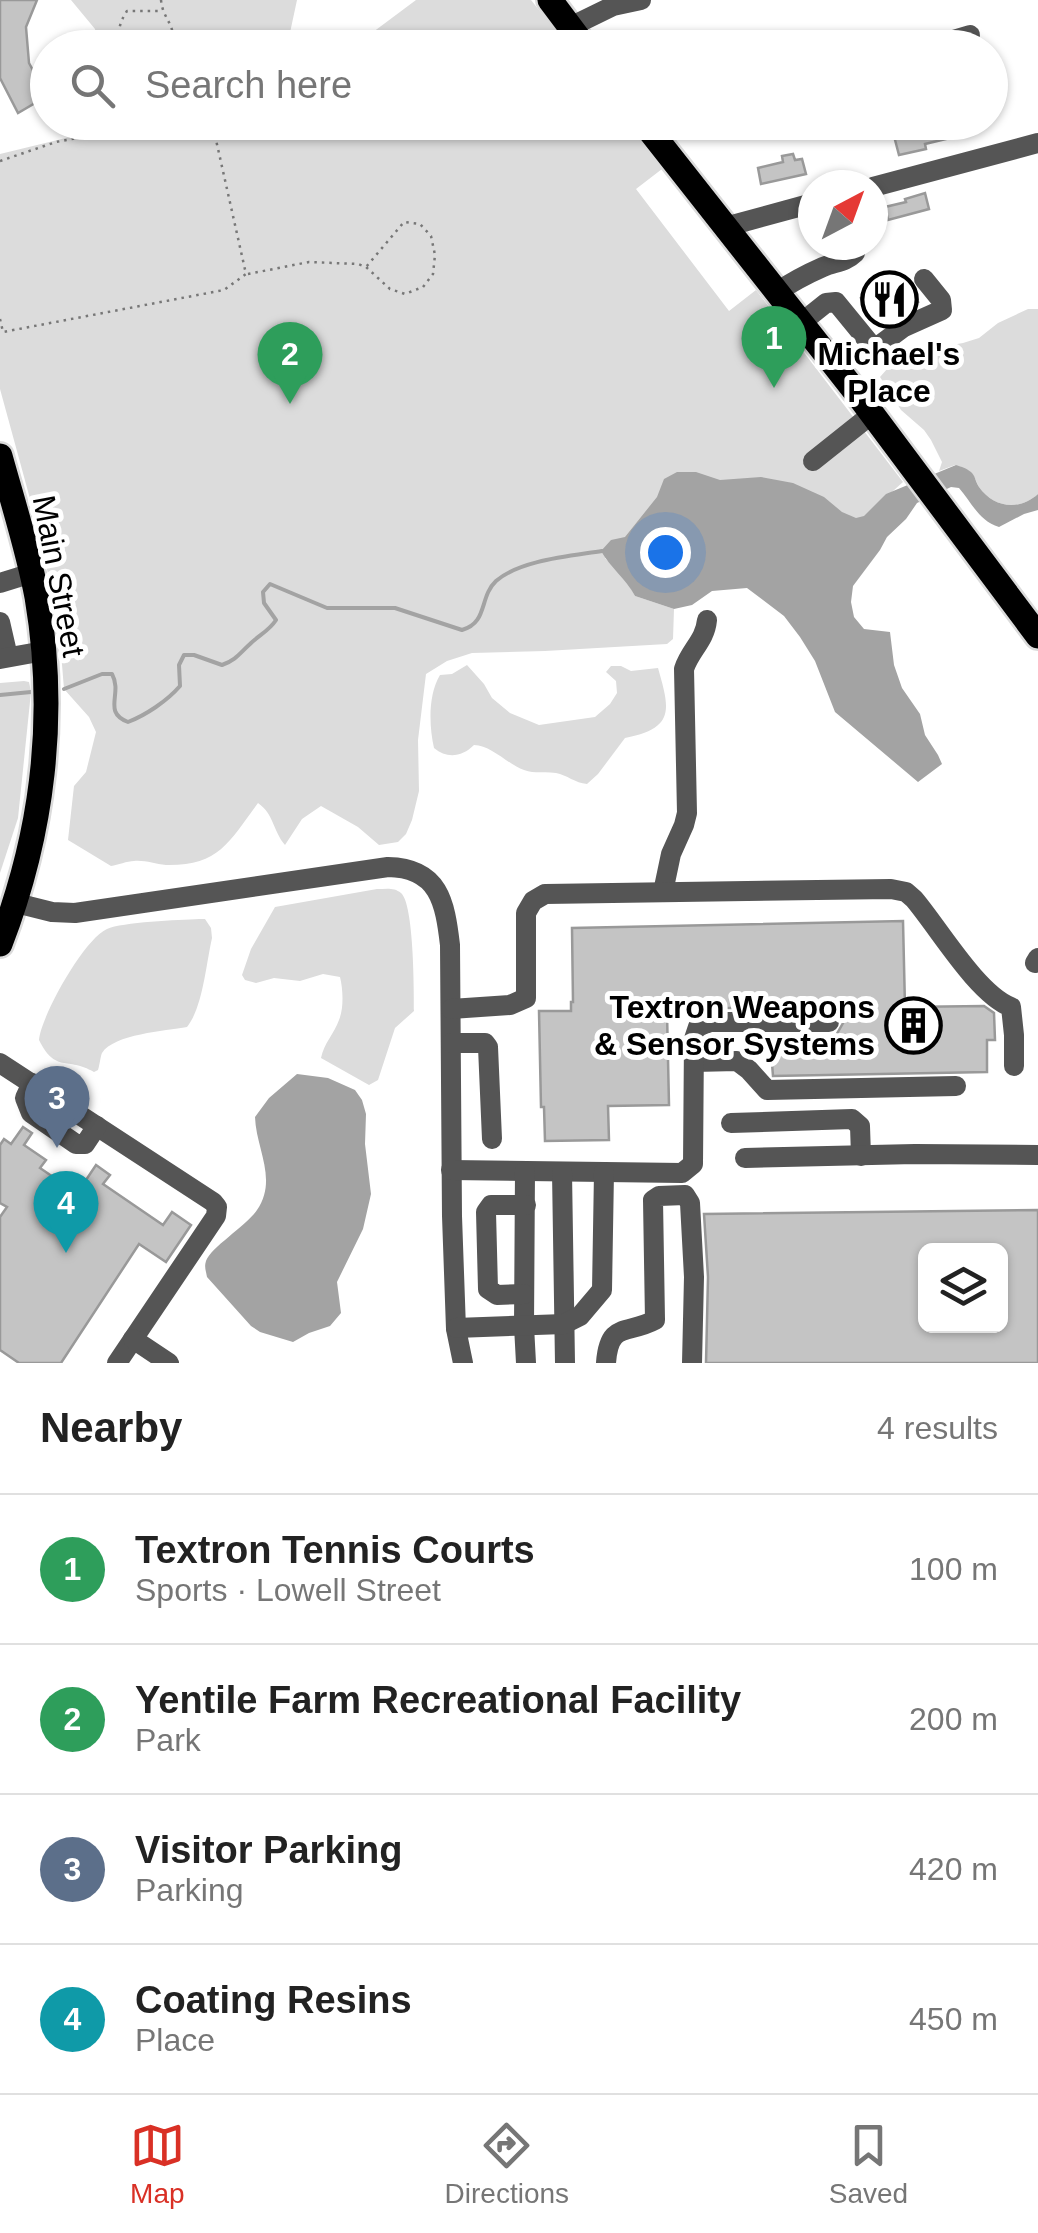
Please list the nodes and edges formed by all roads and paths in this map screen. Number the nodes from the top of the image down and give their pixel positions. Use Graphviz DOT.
graph roads {
  1 [pos="135,0"];
  2 [pos="161,0"];
  3 [pos="550,0"];
  4 [pos="640,0"];
  5 [pos="134,11"];
  6 [pos="162,11"];
  7 [pos="570,26"];
  8 [pos="119,30"];
  9 [pos="172,30"];
  10 [pos="573,30"];
  11 [pos="66,140"];
  12 [pos="216,140"];
  13 [pos="663,140"];
  14 [pos="1038,143"];
  15 [pos="0,162"];
  16 [pos="888,183"];
  17 [pos="798,207"];
  18 [pos="725,226"];
  19 [pos="846,260"];
  20 [pos="366,267"];
  21 [pos="246,274"];
  22 [pos="924,279"];
  23 [pos="777,292"];
  24 [pos="0,319"];
  25 [pos="801,323"];
  26 [pos="2,333"];
  27 [pos="872,414"];
  28 [pos="0,456"];
  29 [pos="814,461"];
  30 [pos="6,502"];
  31 [pos="32,573"];
  32 [pos="0,583"];
  33 [pos="707,620"];
  34 [pos="0,622"];
  35 [pos="1038,636"];
  36 [pos="44,651"];
  37 [pos="4,658"];
  38 [pos="664,892"];
  39 [pos="16,903"];
  40 [pos="0,944"];
  41 [pos="451,1008"];
  42 [pos="829,1022"];
  43 [pos="451,1043"];
  44 [pos="0,1062"];
  45 [pos="694,1062"];
  46 [pos="1014,1066"];
  47 [pos="956,1086"];
  48 [pos="730,1123"];
  49 [pos="492,1139"];
  50 [pos="1038,1155"];
  51 [pos="861,1156"];
  52 [pos="745,1158"];
  53 [pos="451,1170"];
  54 [pos="526,1171"];
  55 [pos="562,1172"];
  56 [pos="604,1172"];
  57 [pos="526,1205"];
  58 [pos="524,1294"];
  59 [pos="564,1324"];
  60 [pos="524,1326"];
  61 [pos="456,1328"];
  62 [pos="133,1340"];
  63 [pos="117,1363"];
  64 [pos="169,1363"];
  65 [pos="462,1363"];
  66 [pos="526,1363"];
  67 [pos="564,1363"];
  68 [pos="606,1363"];
  69 [pos="692,1363"];
  1 -- 5 [label="path"];
  2 -- 6 [label="path"];
  3 -- 7 [label="main road"];
  4 -- 7 [label="street"];
  5 -- 6 [label="path"];
  5 -- 8 [label="path"];
  6 -- 9 [label="path"];
  7 -- 10 [label="main road"];
  11 -- 15 [label="path"];
  12 -- 21 [label="path"];
  13 -- 18 [label="main road"];
  14 -- 16 [label="street"];
  17 -- 18 [label="street"];
  18 -- 23 [label="main road"];
  19 -- 23 [label="street"];
  20 -- 20 [label="path"];
  20 -- 21 [label="path"];
  21 -- 26 [label="path"];
  22 -- 25 [label="street"];
  23 -- 25 [label="main road"];
  24 -- 26 [label="path"];
  25 -- 27 [label="main road"];
  27 -- 29 [label="street"];
  27 -- 35 [label="main road"];
  28 -- 30 [label="main road, Main Street"];
  30 -- 31 [label="main road, Main Street"];
  31 -- 32 [label="street"];
  31 -- 36 [label="main road, Main Street"];
  33 -- 38 [label="street"];
  34 -- 37 [label="street"];
  36 -- 37 [label="street"];
  36 -- 39 [label="main road, Main Street"];
  38 -- 41 [label="street"];
  38 -- 46 [label="street"];
  39 -- 40 [label="main road, Main Street"];
  39 -- 41 [label="street"];
  41 -- 43 [label="street"];
  42 -- 45 [label="street"];
  43 -- 49 [label="street"];
  43 -- 53 [label="street"];
  44 -- 62 [label="street"];
  45 -- 47 [label="street"];
  45 -- 56 [label="street"];
  48 -- 51 [label="street"];
  50 -- 51 [label="street"];
  51 -- 52 [label="street"];
  53 -- 54 [label="street"];
  53 -- 61 [label="street"];
  54 -- 55 [label="street"];
  54 -- 57 [label="street"];
  55 -- 56 [label="street"];
  55 -- 59 [label="street"];
  56 -- 59 [label="street"];
  57 -- 58 [label="street"];
  57 -- 58 [label="street"];
  58 -- 60 [label="street"];
  59 -- 60 [label="street"];
  59 -- 67 [label="street"];
  60 -- 61 [label="street"];
  60 -- 66 [label="street"];
  61 -- 65 [label="street"];
  62 -- 63 [label="street"];
  62 -- 64 [label="street"];
  68 -- 69 [label="street"];
}
